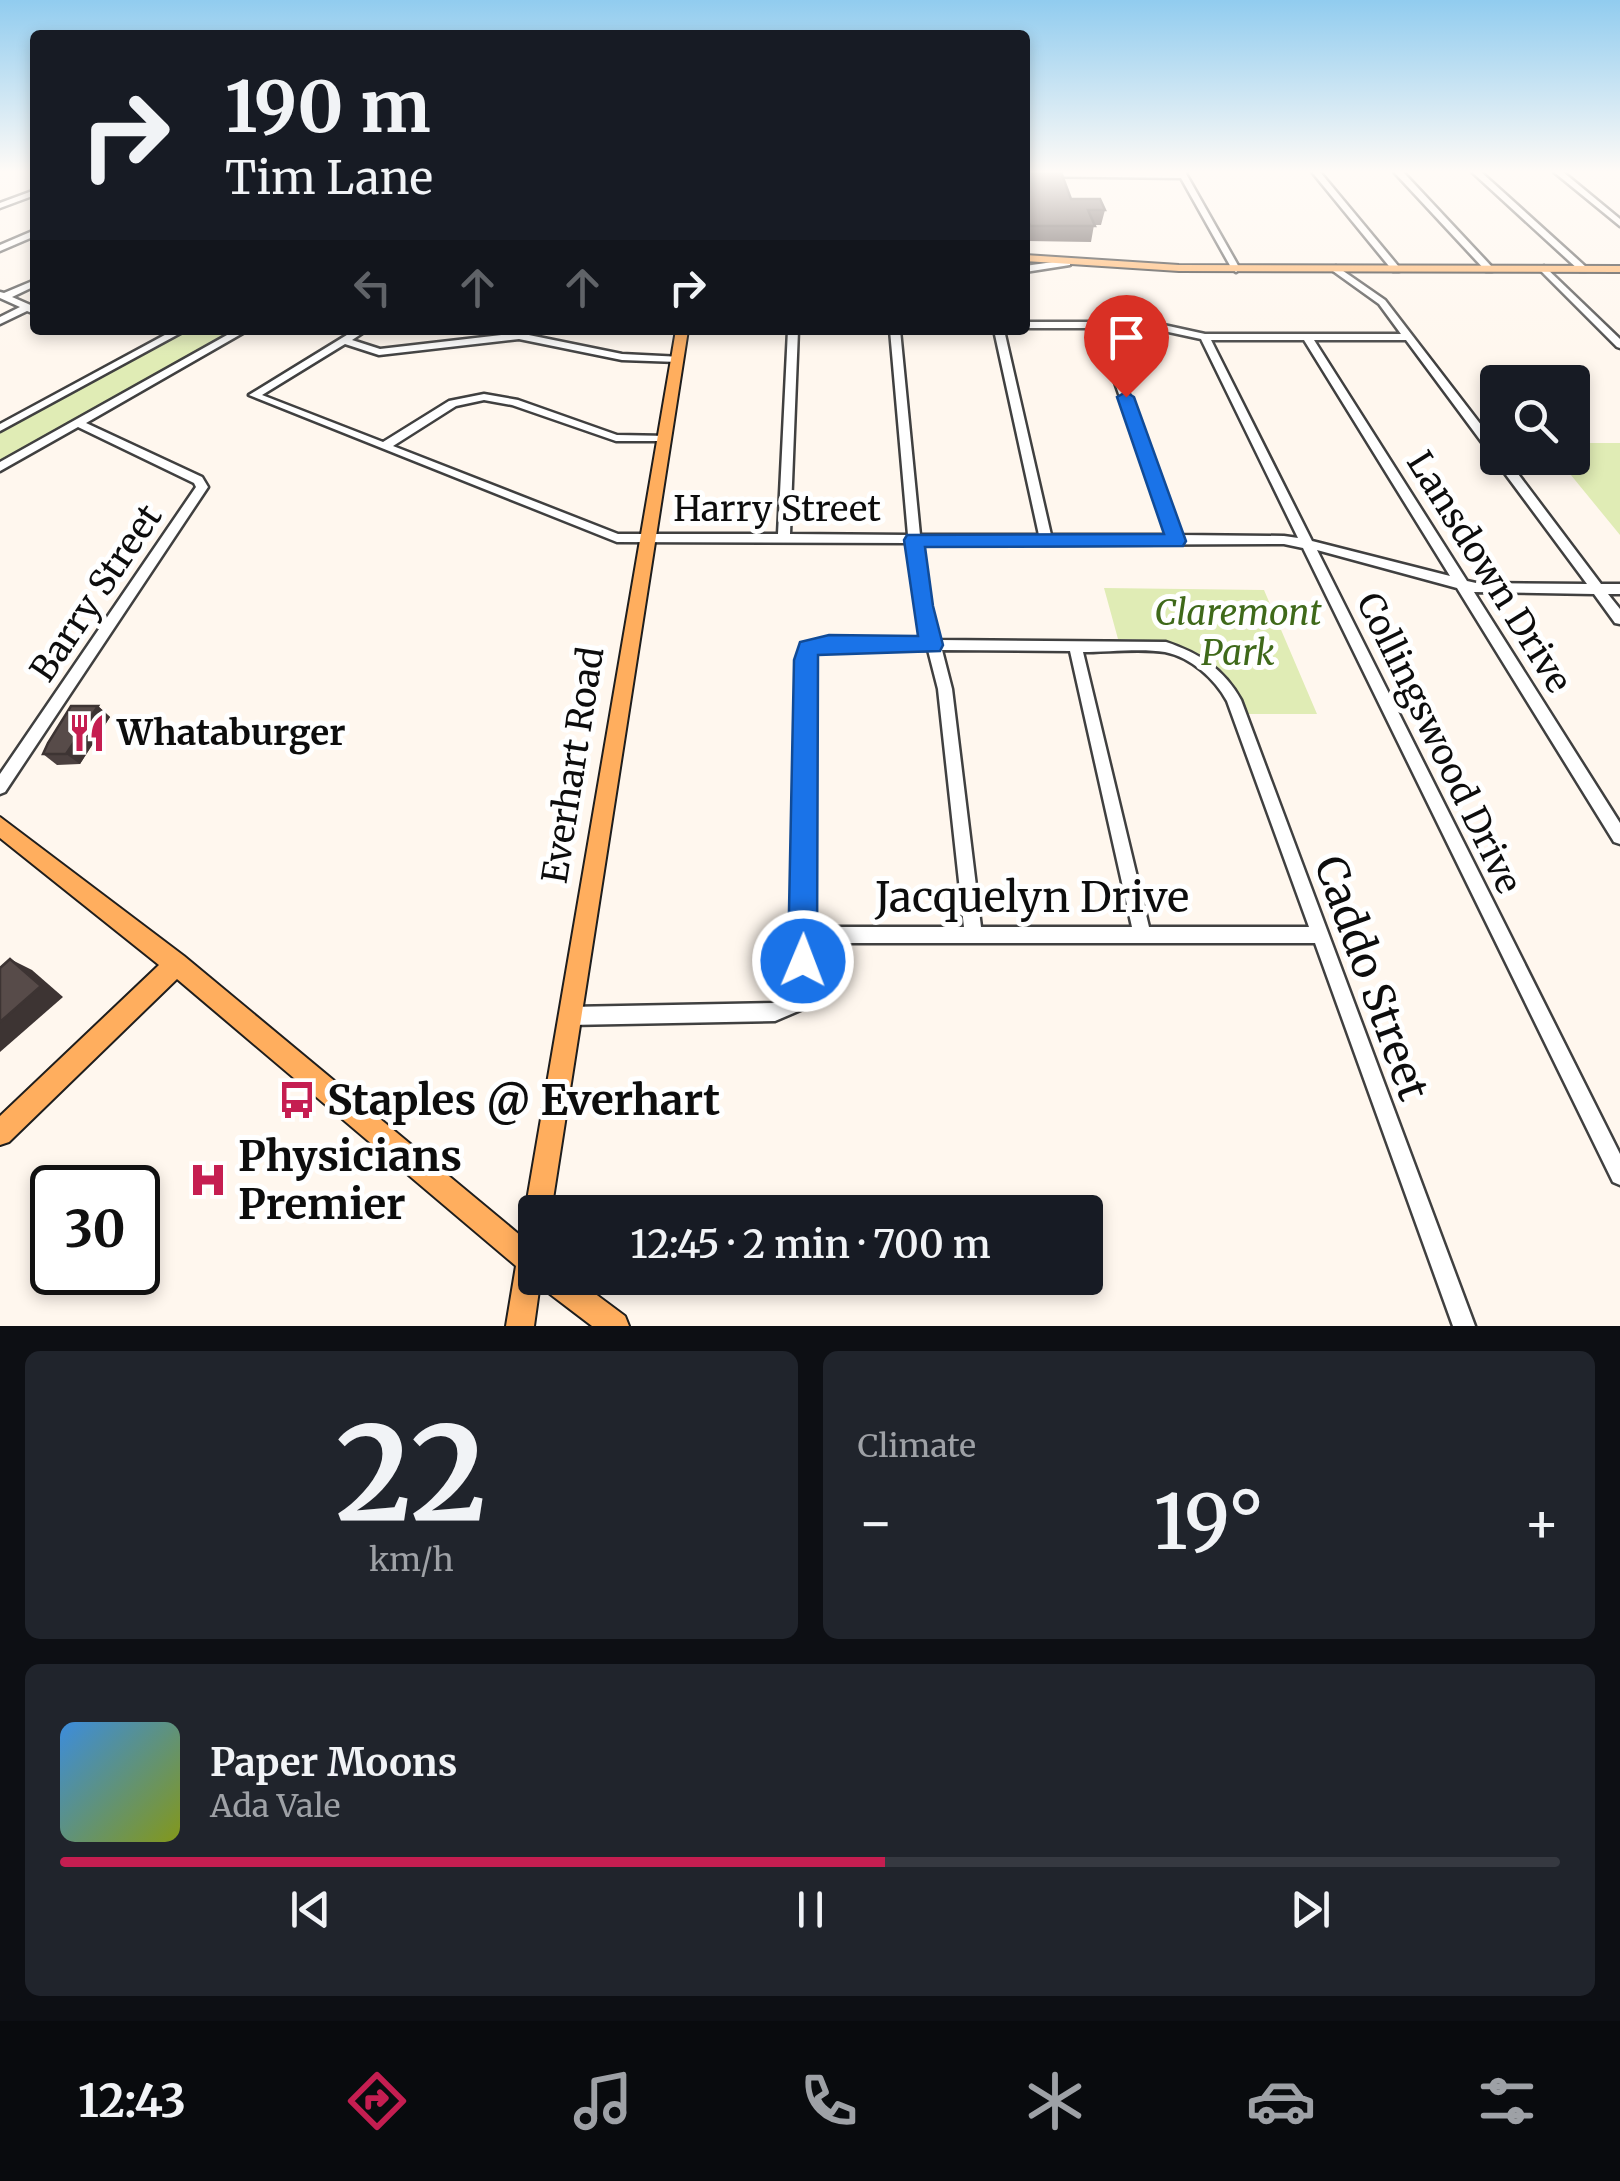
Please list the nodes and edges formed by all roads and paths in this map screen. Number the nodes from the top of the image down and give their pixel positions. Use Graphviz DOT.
graph roads {
  1 [pos="1216,234"];
  2 [pos="1367,234"];
  3 [pos="1457,234"];
  4 [pos="1545,234"];
  5 [pos="30,236"];
  6 [pos="0,248"];
  7 [pos="1030,259"];
  8 [pos="1068,263"];
  9 [pos="1236,268"];
  10 [pos="1030,269"];
  11 [pos="1336,269"];
  12 [pos="1396,269"];
  13 [pos="1490,269"];
  14 [pos="1544,269"];
  15 [pos="1584,269"];
  16 [pos="1620,269"];
  17 [pos="30,284"];
  18 [pos="2,296"];
  19 [pos="30,309"];
  20 [pos="0,321"];
  21 [pos="1030,326"];
  22 [pos="1100,326"];
  23 [pos="172,335"];
  24 [pos="234,335"];
  25 [pos="354,335"];
  26 [pos="480,335"];
  27 [pos="501,335"];
  28 [pos="681,335"];
  29 [pos="794,335"];
  30 [pos="895,335"];
  31 [pos="999,335"];
  32 [pos="1205,337"];
  33 [pos="1410,337"];
  34 [pos="1308,338"];
  35 [pos="344,341"];
  36 [pos="1620,345"];
  37 [pos="678,358"];
  38 [pos="78,422"];
  39 [pos="0,428"];
  40 [pos="1480,432"];
  41 [pos="665,438"];
  42 [pos="384,446"];
  43 [pos="0,467"];
  44 [pos="1512,475"];
  45 [pos="648,539"];
  46 [pos="784,540"];
  47 [pos="914,540"];
  48 [pos="1046,541"];
  49 [pos="1176,541"];
  50 [pos="1307,543"];
  51 [pos="1461,585"];
  52 [pos="1597,589"];
  53 [pos="1620,589"];
  54 [pos="1620,619"];
  55 [pos="932,645"];
  56 [pos="1075,645"];
  57 [pos="0,787"];
  58 [pos="0,826"];
  59 [pos="1620,837"];
  60 [pos="1142,934"];
  61 [pos="804,935"];
  62 [pos="973,935"];
  63 [pos="1318,935"];
  64 [pos="176,964"];
  65 [pos="569,1016"];
  66 [pos="0,1132"];
  67 [pos="1620,1175"];
  68 [pos="541,1195"];
  69 [pos="518,1250"];
  70 [pos="530,1295"];
  71 [pos="570,1295"];
  72 [pos="600,1322"];
  73 [pos="520,1326"];
  74 [pos="1464,1326"];
  1 -- 9 [label="street"];
  2 -- 12 [label="street"];
  3 -- 13 [label="street"];
  4 -- 15 [label="street"];
  5 -- 6 [label="street"];
  7 -- 8 [label="main road"];
  8 -- 9 [label="main road"];
  8 -- 10 [label="street"];
  9 -- 11 [label="main road"];
  11 -- 12 [label="main road"];
  11 -- 33 [label="street"];
  12 -- 13 [label="main road"];
  13 -- 14 [label="main road"];
  14 -- 15 [label="main road"];
  14 -- 36 [label="street"];
  15 -- 16 [label="main road"];
  17 -- 18 [label="street"];
  18 -- 19 [label="street"];
  19 -- 20 [label="street"];
  21 -- 22 [label="street"];
  22 -- 32 [label="street"];
  22 -- 49 [label="street"];
  23 -- 39 [label="street"];
  24 -- 38 [label="street"];
  25 -- 35 [label="street"];
  26 -- 35 [label="street"];
  27 -- 37 [label="street"];
  28 -- 37 [label="main road, Everhart Road"];
  29 -- 46 [label="street"];
  30 -- 47 [label="street"];
  31 -- 48 [label="street"];
  32 -- 34 [label="street"];
  32 -- 50 [label="street, Collingswood Drive"];
  33 -- 34 [label="street"];
  33 -- 40 [label="street"];
  34 -- 51 [label="street, Lansdown Drive"];
  35 -- 42 [label="street, Harry Street"];
  37 -- 41 [label="main road, Everhart Road"];
  38 -- 43 [label="street"];
  38 -- 57 [label="street, Barry Street"];
  41 -- 42 [label="street"];
  41 -- 45 [label="main road, Everhart Road"];
  42 -- 45 [label="street, Harry Street"];
  44 -- 52 [label="street"];
  45 -- 46 [label="street, Harry Street"];
  45 -- 65 [label="main road, Everhart Road"];
  46 -- 47 [label="street, Harry Street"];
  47 -- 48 [label="street, Harry Street"];
  47 -- 55 [label="street"];
  48 -- 49 [label="street, Harry Street"];
  49 -- 50 [label="street, Harry Street"];
  50 -- 51 [label="street, Harry Street"];
  50 -- 67 [label="street, Collingswood Drive"];
  51 -- 52 [label="street, Harry Street"];
  51 -- 59 [label="street, Lansdown Drive"];
  52 -- 53 [label="street, Harry Street"];
  52 -- 54 [label="street"];
  55 -- 56 [label="street"];
  55 -- 61 [label="street"];
  55 -- 62 [label="street"];
  56 -- 60 [label="street"];
  56 -- 63 [label="street, Caddo Street"];
  58 -- 64 [label="main road"];
  60 -- 62 [label="street, Jacquelyn Drive"];
  60 -- 63 [label="street, Jacquelyn Drive"];
  61 -- 62 [label="street, Jacquelyn Drive"];
  61 -- 65 [label="street"];
  63 -- 74 [label="street, Caddo Street"];
  64 -- 66 [label="main road"];
  64 -- 69 [label="main road"];
  65 -- 68 [label="main road, Everhart Road"];
  70 -- 73 [label="main road"];
  71 -- 72 [label="main road"];
}
